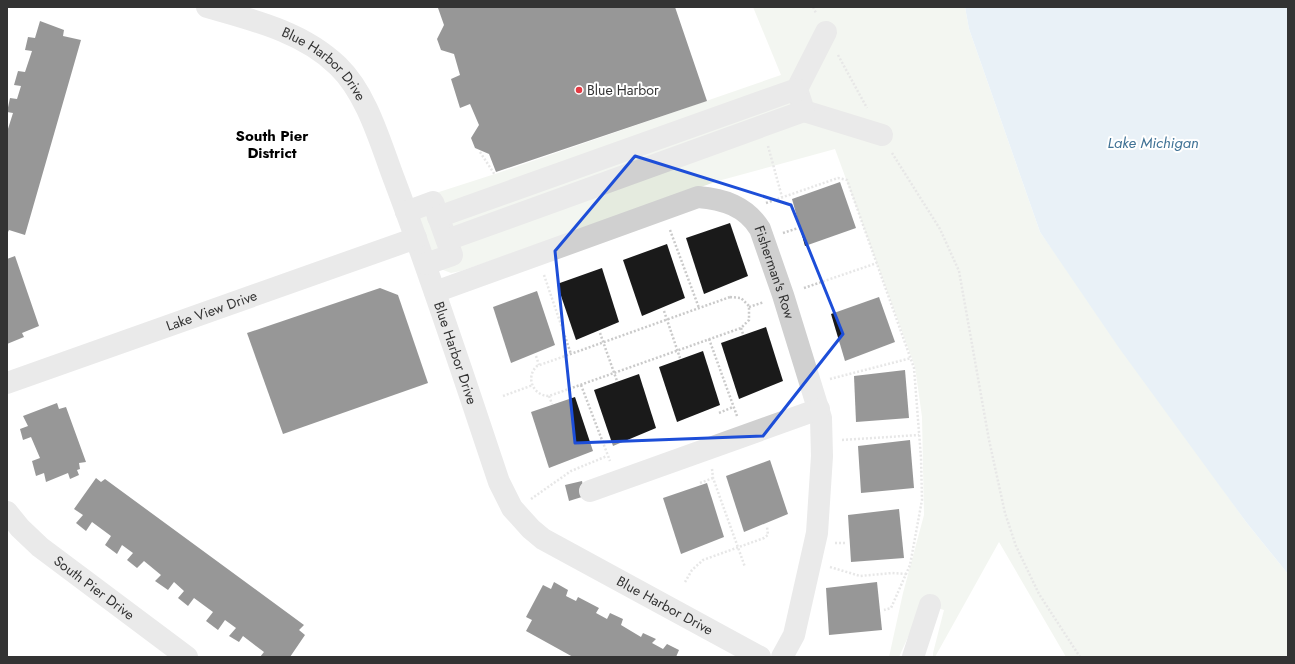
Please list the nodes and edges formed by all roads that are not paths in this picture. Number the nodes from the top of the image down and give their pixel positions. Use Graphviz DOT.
graph roads {
  1 [pos="207,7"];
  2 [pos="826,32"];
  3 [pos="797,89"];
  4 [pos="804,111"];
  5 [pos="882,135"];
  6 [pos="406,212"];
  7 [pos="438,217"];
  8 [pos="416,238"];
  9 [pos="447,240"];
  10 [pos="426,264"];
  11 [pos="435,292"];
  12 [pos="7,383"];
  13 [pos="819,409"];
  14 [pos="590,491"];
  15 [pos="7,512"];
  16 [pos="930,605"];
  17 [pos="187,657"];
  18 [pos="760,657"];
  19 [pos="782,657"];
  20 [pos="913,657"];
  1 -- 6 [label="street, Blue Harbor Drive"];
  2 -- 3 [label="street"];
  3 -- 4 [label="street"];
  3 -- 7 [label="street"];
  4 -- 5 [label="street"];
  4 -- 9 [label="street"];
  6 -- 7 [label="street"];
  6 -- 8 [label="street, Blue Harbor Drive"];
  7 -- 9 [label="street"];
  8 -- 10 [label="street, Blue Harbor Drive"];
  8 -- 12 [label="street, Lake View Drive"];
  9 -- 10 [label="street"];
  10 -- 11 [label="street, Blue Harbor Drive"];
  11 -- 13 [label="street, Fisherman's Row"];
  11 -- 18 [label="street, Blue Harbor Drive"];
  13 -- 14 [label="street"];
  13 -- 19 [label="street, Fisherman's Row"];
  15 -- 17 [label="street, South Pier Drive"];
  16 -- 20 [label="street"];
}
